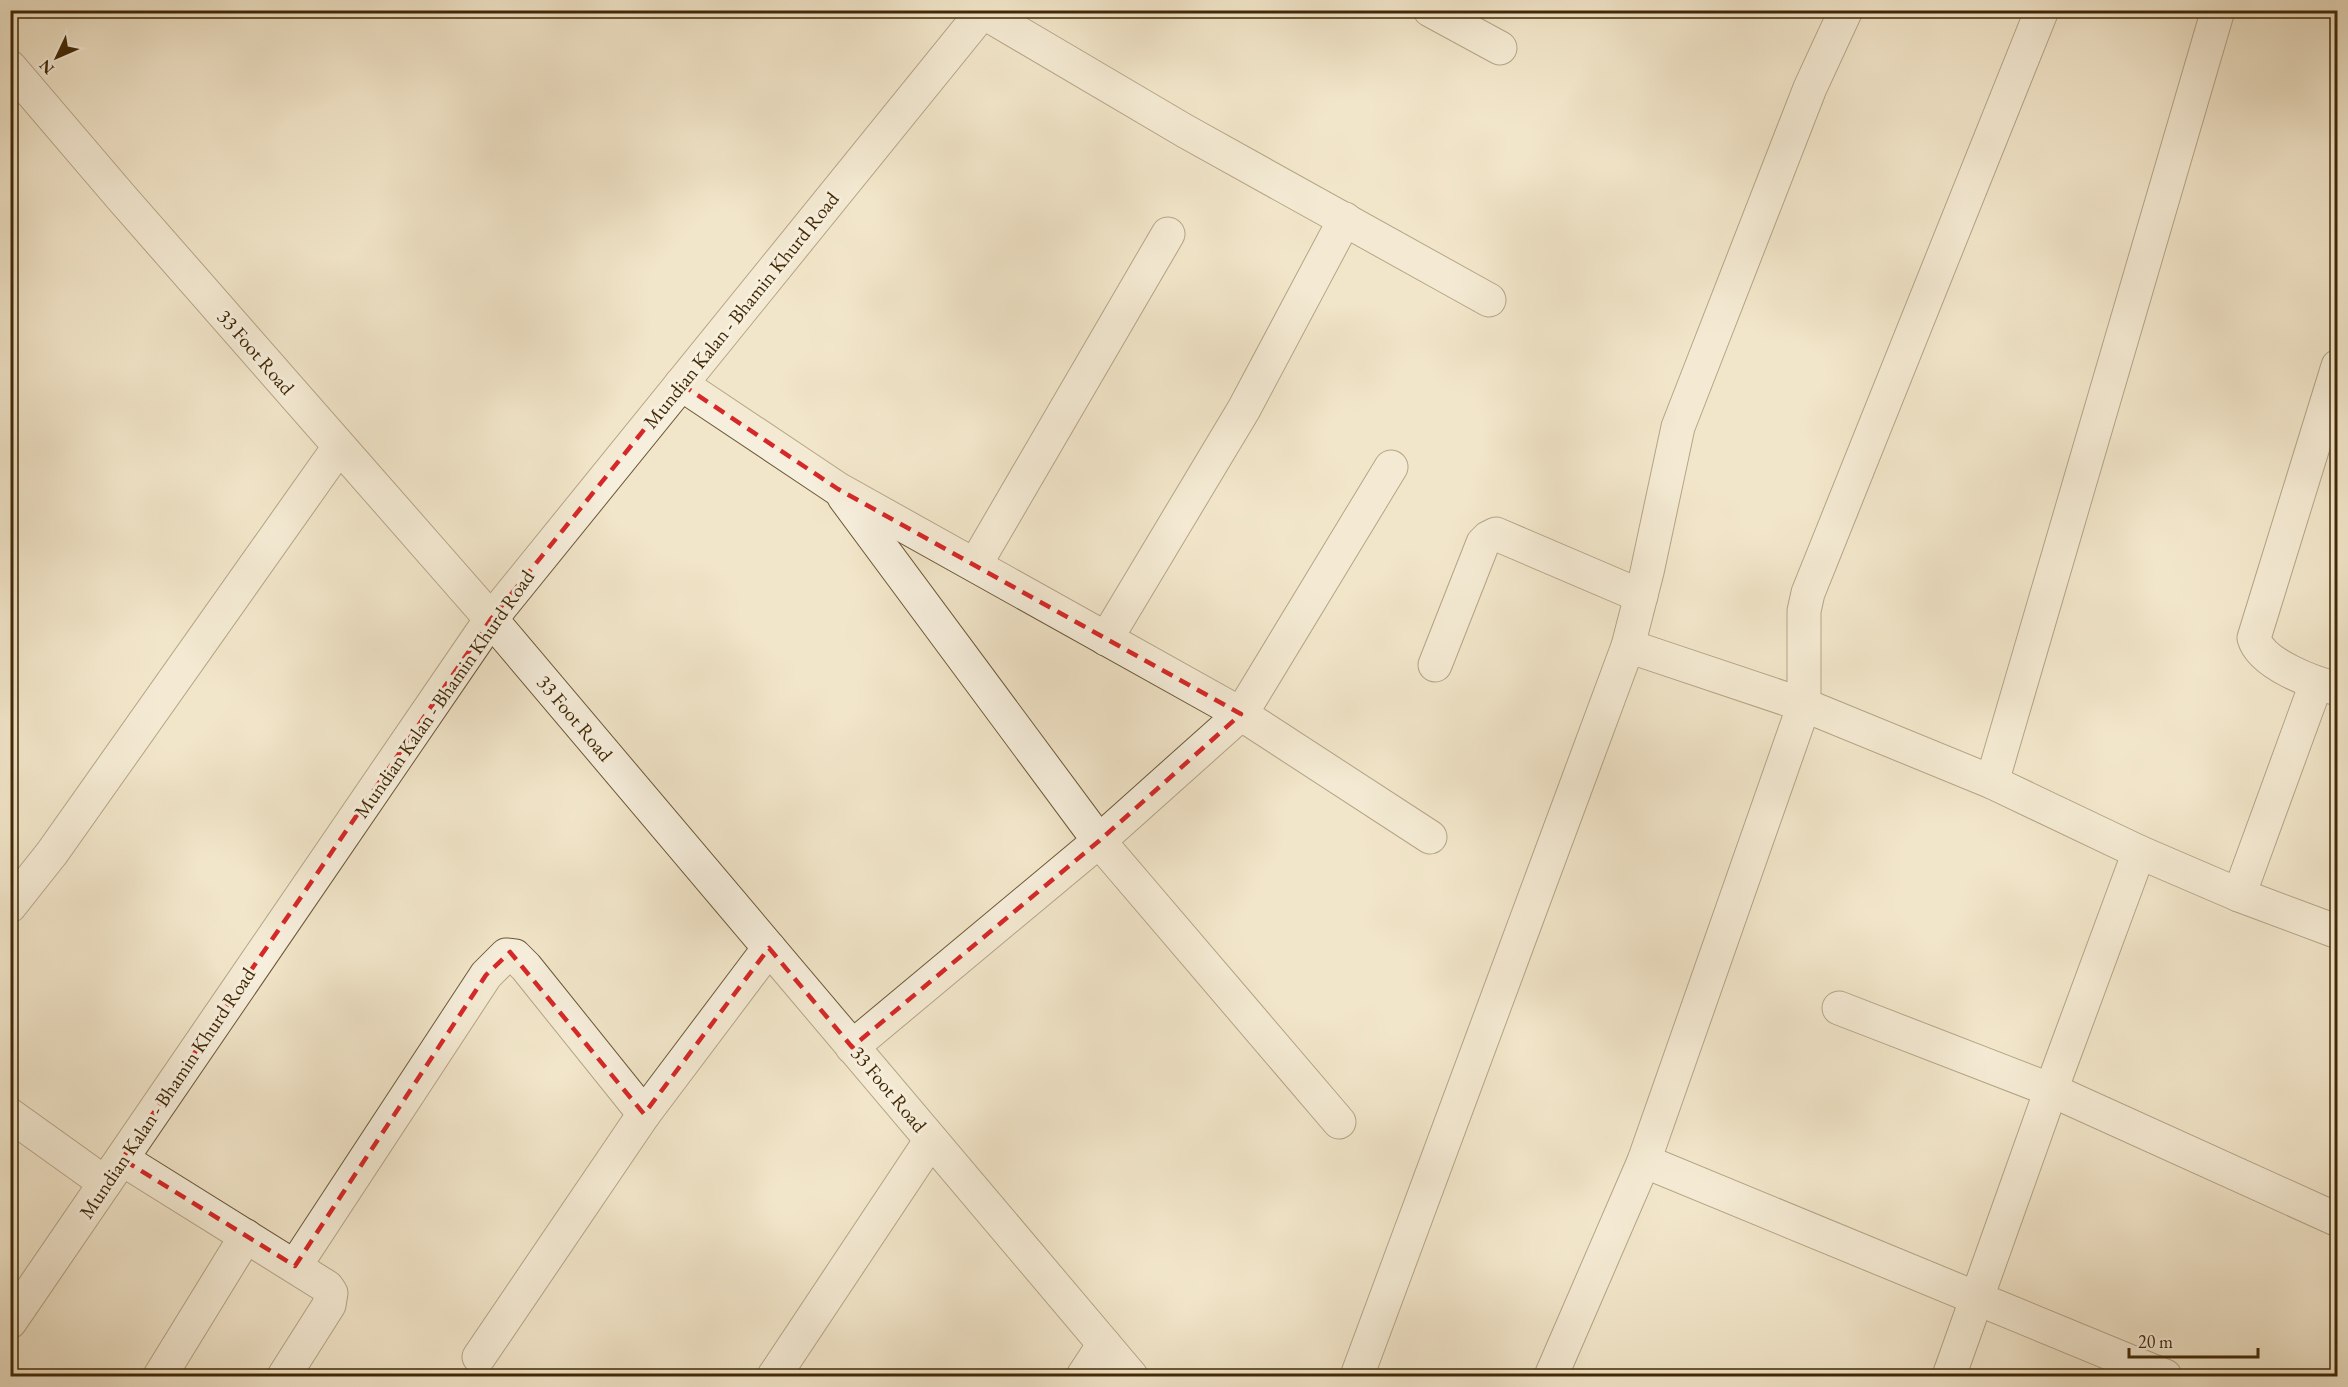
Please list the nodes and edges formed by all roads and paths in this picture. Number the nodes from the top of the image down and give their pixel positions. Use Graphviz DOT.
graph roads {
  1 [pos="1846,10"];
  2 [pos="2042,10"];
  3 [pos="2218,10"];
  4 [pos="983,11"];
  5 [pos="1443,14"];
  6 [pos="1500,48"];
  7 [pos="10,67"];
  8 [pos="1345,219"];
  9 [pos="1168,234"];
  10 [pos="1489,300"];
  11 [pos="2337,366"];
  12 [pos="681,384"];
  13 [pos="339,447"];
  14 [pos="1391,467"];
  15 [pos="838,489"];
  16 [pos="975,565"];
  17 [pos="1641,596"];
  18 [pos="491,619"];
  19 [pos="1107,639"];
  20 [pos="1628,646"];
  21 [pos="1435,665"];
  22 [pos="2327,686"];
  23 [pos="1804,705"];
  24 [pos="1241,714"];
  25 [pos="1992,782"];
  26 [pos="1430,837"];
  27 [pos="1099,841"];
  28 [pos="2139,852"];
  29 [pos="2240,895"];
  30 [pos="10,906"];
  31 [pos="2337,932"];
  32 [pos="769,948"];
  33 [pos="1839,1008"];
  34 [pos="852,1047"];
  35 [pos="2051,1090"];
  36 [pos="644,1114"];
  37 [pos="10,1115"];
  38 [pos="1339,1122"];
  39 [pos="931,1140"];
  40 [pos="1644,1161"];
  41 [pos="114,1171"];
  42 [pos="2337,1220"];
  43 [pos="246,1236"];
  44 [pos="295,1266"];
  45 [pos="1977,1297"];
  46 [pos="10,1322"];
  47 [pos="1104,1344"];
  48 [pos="479,1357"];
  49 [pos="2164,1376"];
  50 [pos="160,1377"];
  51 [pos="284,1377"];
  52 [pos="774,1377"];
  53 [pos="1083,1377"];
  54 [pos="1131,1377"];
  55 [pos="1357,1377"];
  56 [pos="1551,1377"];
  57 [pos="1949,1377"];
  1 -- 17 [label="street"];
  2 -- 23 [label="street"];
  3 -- 25 [label="street"];
  4 -- 8 [label="street"];
  4 -- 12 [label="street, Mundian Kalan - Bhamin Khurd Road"];
  5 -- 6 [label="street"];
  7 -- 13 [label="street, 33 Foot Road"];
  8 -- 10 [label="street"];
  8 -- 19 [label="street"];
  9 -- 16 [label="street"];
  11 -- 22 [label="street"];
  12 -- 15 [label="street"];
  12 -- 18 [label="street, Mundian Kalan - Bhamin Khurd Road"];
  13 -- 18 [label="street, 33 Foot Road"];
  13 -- 30 [label="street"];
  14 -- 24 [label="street"];
  15 -- 16 [label="street"];
  15 -- 27 [label="street"];
  16 -- 19 [label="street"];
  17 -- 20 [label="street"];
  17 -- 21 [label="street"];
  18 -- 32 [label="street, 33 Foot Road"];
  18 -- 41 [label="street, Mundian Kalan - Bhamin Khurd Road"];
  19 -- 24 [label="street"];
  20 -- 23 [label="street"];
  20 -- 55 [label="street"];
  22 -- 29 [label="street"];
  23 -- 25 [label="street"];
  23 -- 40 [label="street"];
  24 -- 26 [label="street"];
  24 -- 27 [label="street"];
  25 -- 28 [label="street"];
  27 -- 34 [label="street"];
  27 -- 38 [label="street"];
  28 -- 29 [label="street"];
  28 -- 35 [label="street"];
  29 -- 31 [label="street"];
  32 -- 34 [label="street, 33 Foot Road"];
  32 -- 36 [label="street"];
  33 -- 35 [label="street"];
  34 -- 39 [label="street, 33 Foot Road"];
  35 -- 42 [label="street"];
  35 -- 45 [label="street"];
  36 -- 44 [label="street"];
  36 -- 48 [label="street"];
  37 -- 41 [label="street"];
  39 -- 47 [label="street, 33 Foot Road"];
  39 -- 52 [label="street"];
  40 -- 45 [label="street"];
  40 -- 56 [label="street"];
  41 -- 43 [label="street"];
  41 -- 46 [label="street, Mundian Kalan - Bhamin Khurd Road"];
  43 -- 44 [label="street"];
  43 -- 50 [label="street"];
  44 -- 51 [label="street"];
  45 -- 49 [label="street"];
  45 -- 57 [label="street"];
  47 -- 53 [label="street"];
  47 -- 54 [label="street, 33 Foot Road"];
}
